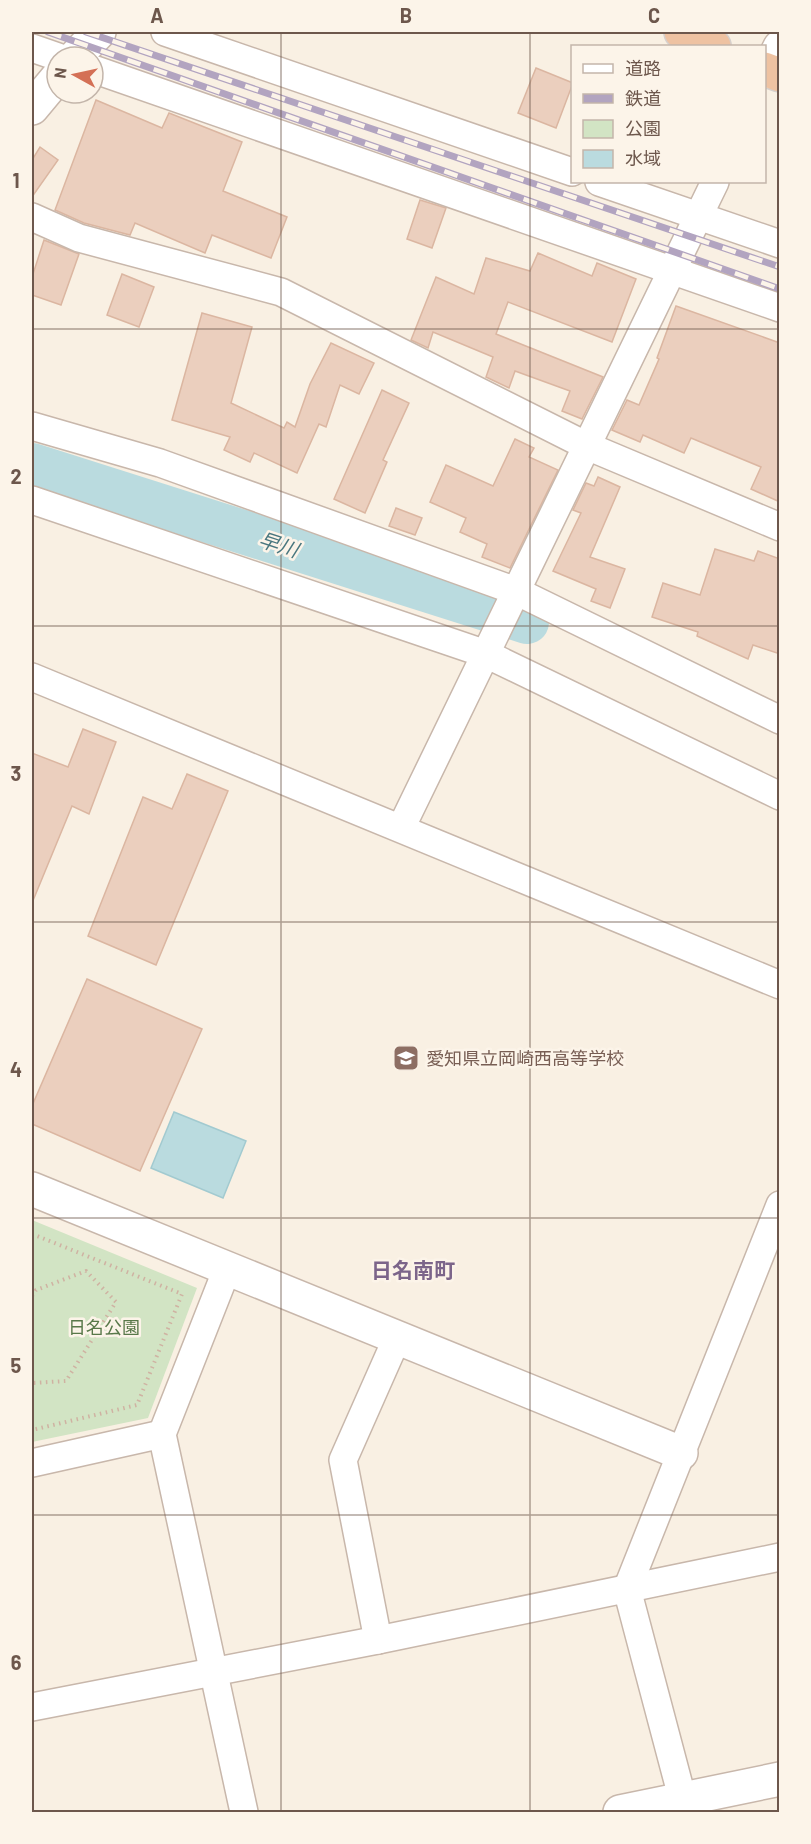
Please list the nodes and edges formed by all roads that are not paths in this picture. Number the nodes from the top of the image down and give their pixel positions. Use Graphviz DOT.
graph roads {
  1 [pos="99,32"];
  2 [pos="165,32"];
  3 [pos="681,32"];
  4 [pos="87,45"];
  5 [pos="712,45"];
  6 [pos="105,73"];
  7 [pos="45,92"];
  8 [pos="32,108"];
  9 [pos="571,171"];
  10 [pos="602,183"];
  11 [pos="715,183"];
  12 [pos="32,217"];
  13 [pos="698,217"];
  14 [pos="780,244"];
  15 [pos="671,272"];
  16 [pos="780,308"];
  17 [pos="32,426"];
  18 [pos="587,446"];
  19 [pos="32,500"];
  20 [pos="780,527"];
  21 [pos="516,591"];
  22 [pos="486,654"];
  23 [pos="32,677"];
  24 [pos="780,720"];
  25 [pos="780,796"];
  26 [pos="401,828"];
  27 [pos="780,985"];
  28 [pos="32,1189"];
  29 [pos="780,1205"];
  30 [pos="227,1269"];
  31 [pos="397,1338"];
  32 [pos="162,1434"];
  33 [pos="681,1453"];
  34 [pos="32,1463"];
  35 [pos="780,1557"];
  36 [pos="627,1589"];
  37 [pos="378,1640"];
  38 [pos="214,1672"];
  39 [pos="32,1707"];
  40 [pos="780,1779"];
  41 [pos="685,1806"];
  42 [pos="244,1812"];
  43 [pos="620,1812"];
  1 -- 4 [label="street"];
  2 -- 9 [label="street"];
  3 -- 5 [label="highway"];
  6 -- 15 [label="street"];
  7 -- 8 [label="street"];
  10 -- 13 [label="street"];
  11 -- 13 [label="street"];
  12 -- 18 [label="street"];
  13 -- 14 [label="street"];
  13 -- 15 [label="street"];
  15 -- 16 [label="street"];
  15 -- 18 [label="street"];
  17 -- 21 [label="street"];
  18 -- 20 [label="street"];
  18 -- 21 [label="street"];
  19 -- 22 [label="street"];
  21 -- 22 [label="street"];
  21 -- 24 [label="street"];
  22 -- 25 [label="street"];
  22 -- 26 [label="street"];
  23 -- 26 [label="street"];
  26 -- 27 [label="street"];
  28 -- 30 [label="street"];
  29 -- 33 [label="street"];
  30 -- 31 [label="street"];
  30 -- 32 [label="street"];
  31 -- 33 [label="street"];
  31 -- 37 [label="street"];
  32 -- 34 [label="street"];
  32 -- 38 [label="street"];
  33 -- 36 [label="street"];
  35 -- 36 [label="street"];
  36 -- 37 [label="street"];
  36 -- 41 [label="street"];
  37 -- 38 [label="street"];
  38 -- 39 [label="street"];
  38 -- 42 [label="street"];
  40 -- 41 [label="street"];
  41 -- 43 [label="street"];
}
